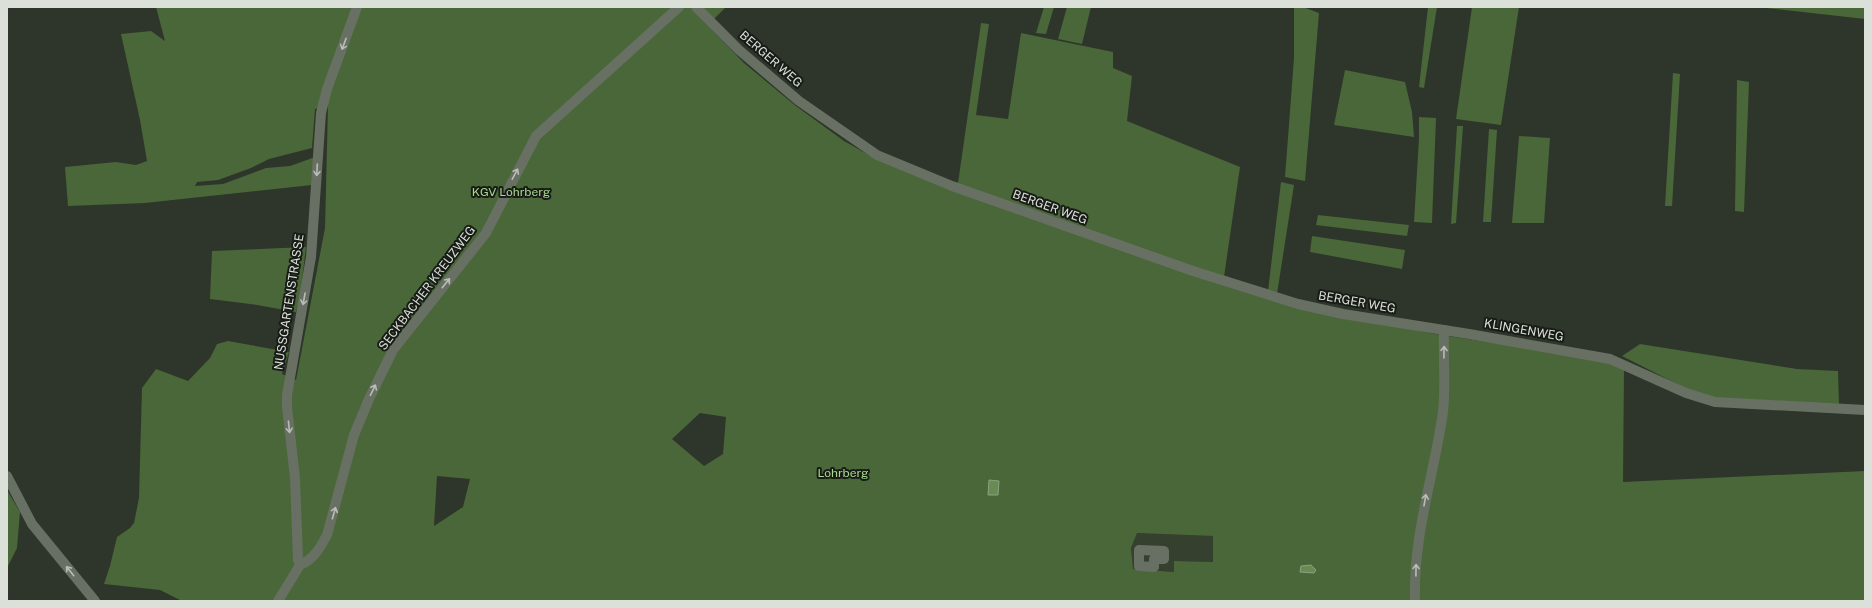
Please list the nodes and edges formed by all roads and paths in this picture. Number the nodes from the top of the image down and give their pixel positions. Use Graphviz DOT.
graph roads {
  1 [pos="357,7"];
  2 [pos="679,7"];
  3 [pos="696,7"];
  4 [pos="1444,330"];
  5 [pos="1865,410"];
  6 [pos="7,476"];
  7 [pos="300,565"];
  8 [pos="95,601"];
  9 [pos="278,601"];
  10 [pos="1415,601"];
  1 -- 7 [label="street, NUSSGARTENSTRASSE, one-way"];
  7 -- 2 [label="street, SECKBACHER KREUZWEG, one-way"];
  3 -- 4 [label="street, BERGER WEG"];
  4 -- 5 [label="street, KLINGENWEG"];
  10 -- 4 [label="street, one-way"];
  8 -- 6 [label="street, one-way"];
  7 -- 9 [label="street"];
}
